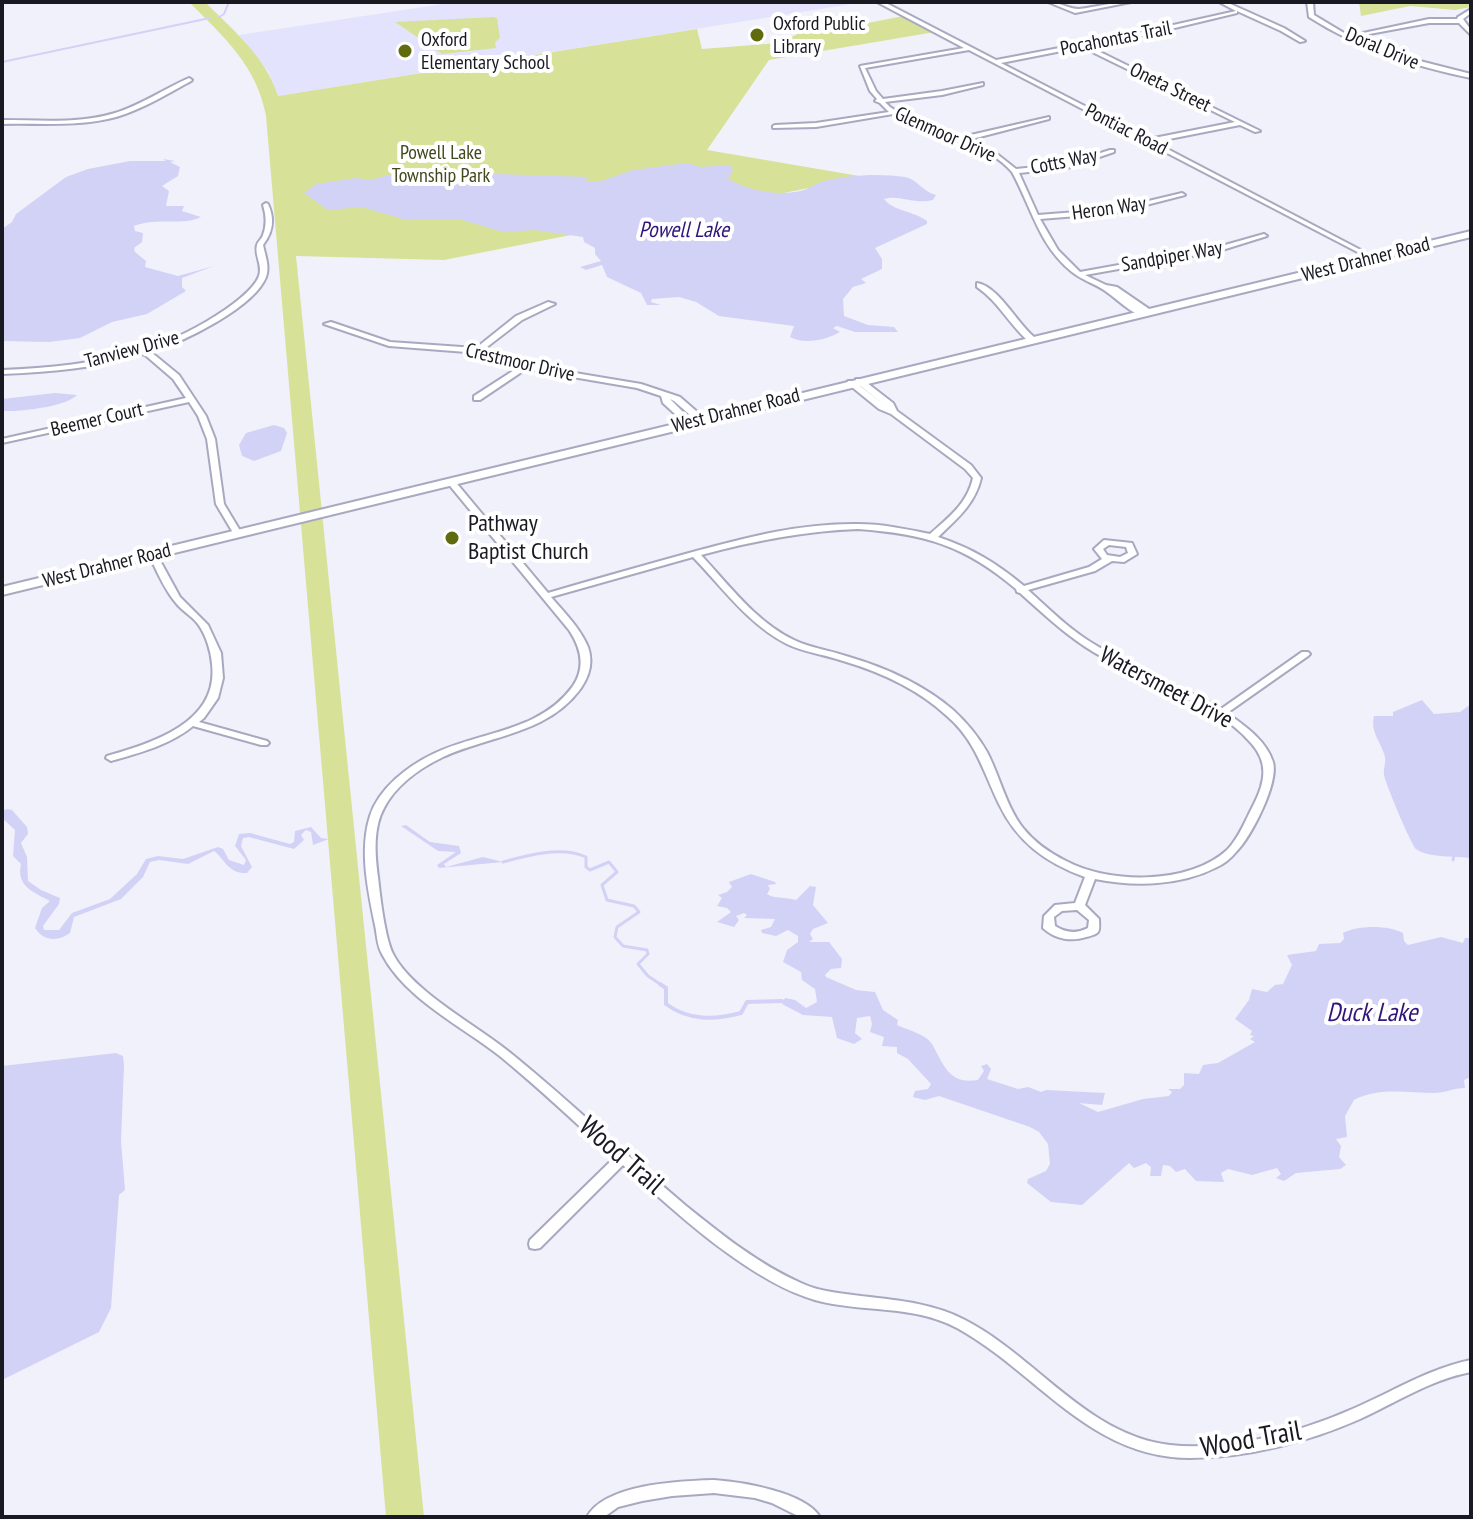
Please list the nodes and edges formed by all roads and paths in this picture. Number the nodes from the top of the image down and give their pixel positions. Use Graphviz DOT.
graph roads {
  1 [pos="880,2"];
  2 [pos="1051,2"];
  3 [pos="1128,2"];
  4 [pos="1222,2"];
  5 [pos="1310,2"];
  6 [pos="1471,11"];
  7 [pos="1235,12"];
  8 [pos="1460,21"];
  9 [pos="1471,33"];
  10 [pos="1350,36"];
  11 [pos="1302,41"];
  12 [pos="1083,46"];
  13 [pos="966,47"];
  14 [pos="996,62"];
  15 [pos="1471,76"];
  16 [pos="189,80"];
  17 [pos="981,84"];
  18 [pos="878,101"];
  19 [pos="891,113"];
  20 [pos="1047,118"];
  21 [pos="2,122"];
  22 [pos="1242,123"];
  23 [pos="775,127"];
  24 [pos="1257,131"];
  25 [pos="959,140"];
  26 [pos="1149,141"];
  27 [pos="1112,151"];
  28 [pos="1015,171"];
  29 [pos="1182,195"];
  30 [pos="266,205"];
  31 [pos="1035,217"];
  32 [pos="1471,234"];
  33 [pos="1264,236"];
  34 [pos="1373,258"];
  35 [pos="1079,274"];
  36 [pos="980,285"];
  37 [pos="551,304"];
  38 [pos="1144,312"];
  39 [pos="328,324"];
  40 [pos="1031,339"];
  41 [pos="144,350"];
  42 [pos="477,351"];
  43 [pos="525,367"];
  44 [pos="2,372"];
  45 [pos="855,382"];
  46 [pos="477,398"];
  47 [pos="192,399"];
  48 [pos="694,421"];
  49 [pos="2,441"];
  50 [pos="450,481"];
  51 [pos="238,534"];
  52 [pos="931,538"];
  53 [pos="695,554"];
  54 [pos="153,555"];
  55 [pos="1109,559"];
  56 [pos="1020,590"];
  57 [pos="2,591"];
  58 [pos="546,596"];
  59 [pos="1305,654"];
  60 [pos="1221,713"];
  61 [pos="193,723"];
  62 [pos="264,743"];
  63 [pos="111,758"];
  64 [pos="1091,875"];
  65 [pos="1079,906"];
  66 [pos="621,1159"];
  67 [pos="535,1244"];
  68 [pos="1471,1366"];
  69 [pos="594,1517"];
  70 [pos="813,1517"];
  1 -- 13 [label="street, Pontiac Road"];
  2 -- 3 [label="street"];
  4 -- 7 [label="street"];
  5 -- 10 [label="street, Doral Drive"];
  6 -- 8 [label="street"];
  7 -- 11 [label="street"];
  7 -- 12 [label="street, Pocahontas Trail"];
  8 -- 9 [label="street"];
  8 -- 10 [label="street"];
  10 -- 15 [label="street, Doral Drive"];
  12 -- 14 [label="street, Pocahontas Trail"];
  12 -- 22 [label="street, Oneta Street"];
  13 -- 14 [label="street, Pontiac Road"];
  13 -- 18 [label="street, Glenmoor Drive"];
  14 -- 26 [label="street, Pontiac Road"];
  16 -- 21 [label="street"];
  17 -- 18 [label="street"];
  18 -- 19 [label="street, Glenmoor Drive"];
  19 -- 23 [label="street"];
  19 -- 25 [label="street, Glenmoor Drive"];
  20 -- 25 [label="street"];
  22 -- 24 [label="street, Oneta Street"];
  22 -- 26 [label="street"];
  25 -- 28 [label="street, Glenmoor Drive"];
  26 -- 34 [label="street, Pontiac Road"];
  27 -- 28 [label="street, Cotts Way"];
  28 -- 31 [label="street, Glenmoor Drive"];
  29 -- 31 [label="street, Heron Way"];
  30 -- 41 [label="street, Tanview Drive"];
  31 -- 35 [label="street, Glenmoor Drive"];
  32 -- 34 [label="street, West Drahner Road"];
  33 -- 35 [label="street, Sandpiper Way"];
  34 -- 38 [label="street, West Drahner Road"];
  35 -- 38 [label="street, Glenmoor Drive"];
  36 -- 40 [label="street"];
  37 -- 42 [label="street"];
  38 -- 40 [label="street, West Drahner Road"];
  39 -- 42 [label="street, Crestmoor Drive"];
  40 -- 45 [label="street, West Drahner Road"];
  41 -- 44 [label="street, Tanview Drive"];
  41 -- 47 [label="street"];
  42 -- 43 [label="street, Crestmoor Drive"];
  43 -- 46 [label="street"];
  43 -- 48 [label="street, Crestmoor Drive"];
  45 -- 48 [label="street, West Drahner Road"];
  45 -- 52 [label="street"];
  47 -- 49 [label="street, Beemer Court"];
  47 -- 51 [label="street"];
  48 -- 50 [label="street, West Drahner Road"];
  50 -- 51 [label="street, West Drahner Road"];
  50 -- 58 [label="street, Wood Trail"];
  51 -- 54 [label="street, West Drahner Road"];
  52 -- 53 [label="street, Watersmeet Drive"];
  52 -- 56 [label="street, Watersmeet Drive"];
  53 -- 58 [label="street, Watersmeet Drive"];
  53 -- 64 [label="street, Watersmeet Drive"];
  54 -- 57 [label="street, West Drahner Road"];
  54 -- 61 [label="street"];
  55 -- 56 [label="street"];
  56 -- 60 [label="street, Watersmeet Drive"];
  58 -- 66 [label="street, Wood Trail"];
  59 -- 60 [label="street"];
  60 -- 64 [label="street, Watersmeet Drive"];
  61 -- 62 [label="street"];
  61 -- 63 [label="street"];
  64 -- 65 [label="street"];
  66 -- 67 [label="street"];
  66 -- 68 [label="street, Wood Trail"];
  69 -- 70 [label="street"];
}
